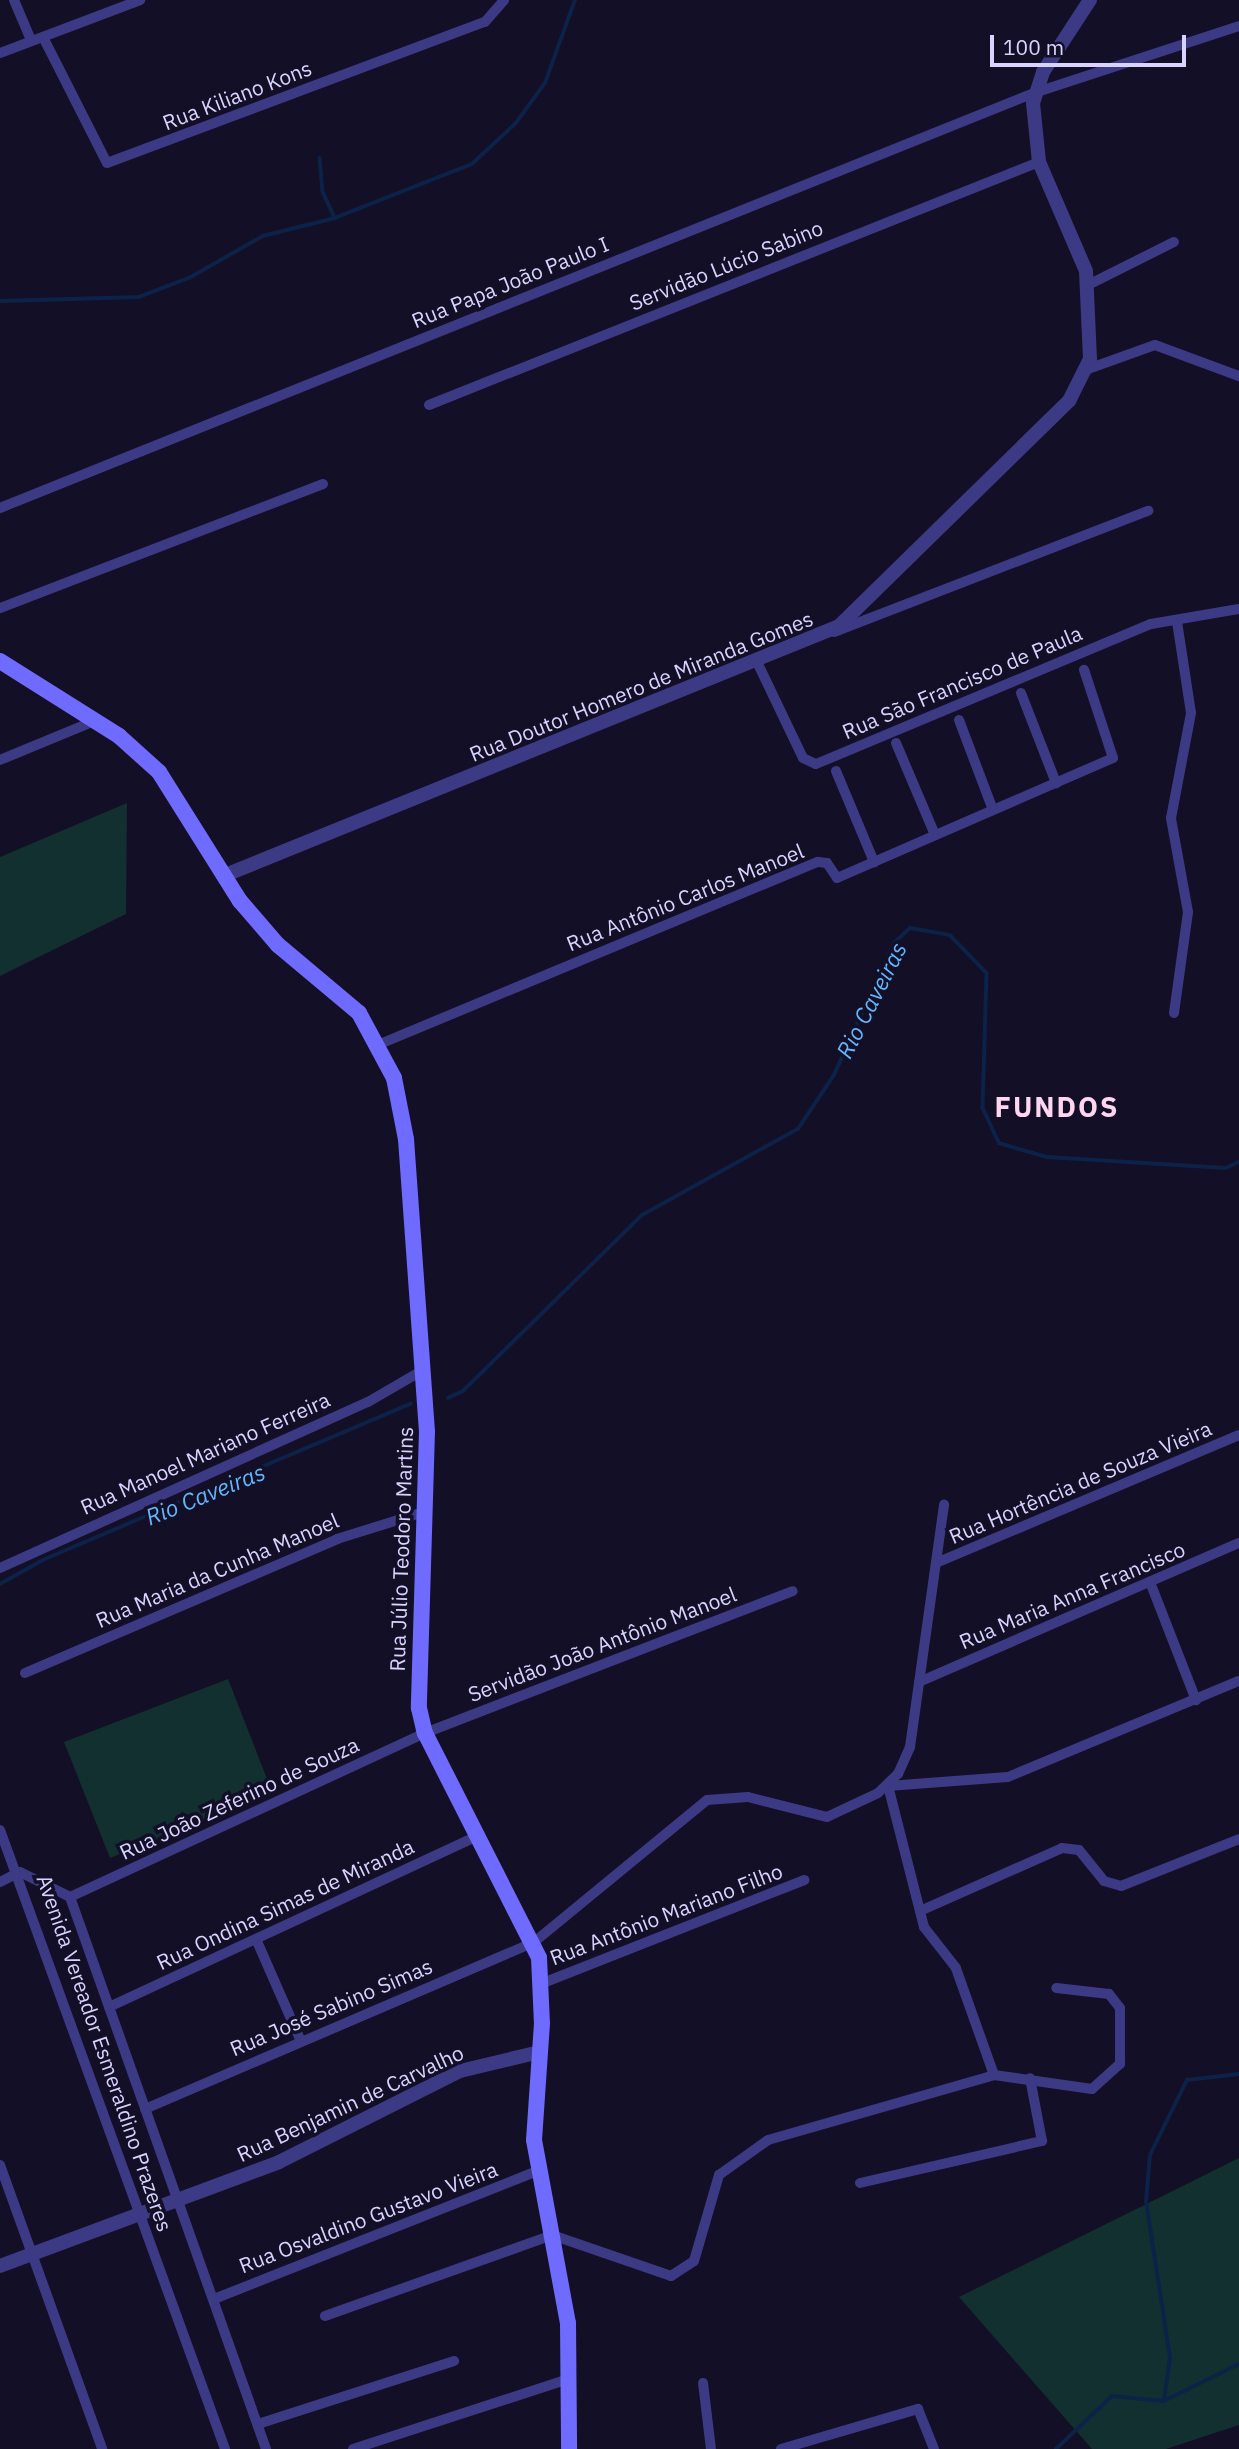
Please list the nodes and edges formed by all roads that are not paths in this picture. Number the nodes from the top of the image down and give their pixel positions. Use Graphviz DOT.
graph roads {
  1 [pos="14,0"];
  2 [pos="140,0"];
  3 [pos="504,0"];
  4 [pos="1090,0"];
  5 [pos="1239,26"];
  6 [pos="43,37"];
  7 [pos="31,40"];
  8 [pos="0,53"];
  9 [pos="1034,93"];
  10 [pos="1039,162"];
  11 [pos="1174,242"];
  12 [pos="1088,285"];
  13 [pos="1087,369"];
  14 [pos="1239,376"];
  15 [pos="429,405"];
  16 [pos="323,484"];
  17 [pos="0,508"];
  18 [pos="1148,511"];
  19 [pos="0,608"];
  20 [pos="1239,609"];
  21 [pos="1177,622"];
  22 [pos="821,636"];
  23 [pos="0,661"];
  24 [pos="758,664"];
  25 [pos="1083,670"];
  26 [pos="1021,693"];
  27 [pos="97,720"];
  28 [pos="958,720"];
  29 [pos="896,743"];
  30 [pos="0,760"];
  31 [pos="836,771"];
  32 [pos="1056,783"];
  33 [pos="993,810"];
  34 [pos="935,835"];
  35 [pos="874,862"];
  36 [pos="223,876"];
  37 [pos="1174,1013"];
  38 [pos="380,1044"];
  39 [pos="423,1370"];
  40 [pos="1239,1435"];
  41 [pos="944,1504"];
  42 [pos="427,1511"];
  43 [pos="1239,1543"];
  44 [pos="936,1563"];
  45 [pos="0,1568"];
  46 [pos="1150,1582"];
  47 [pos="793,1591"];
  48 [pos="25,1673"];
  49 [pos="1239,1681"];
  50 [pos="919,1682"];
  51 [pos="1196,1700"];
  52 [pos="425,1733"];
  53 [pos="888,1786"];
  54 [pos="0,1830"];
  55 [pos="478,1836"];
  56 [pos="1239,1839"];
  57 [pos="20,1872"];
  58 [pos="804,1880"];
  59 [pos="0,1882"];
  60 [pos="70,1897"];
  61 [pos="919,1911"];
  62 [pos="256,1939"];
  63 [pos="533,1943"];
  64 [pos="543,1983"];
  65 [pos="1056,1988"];
  66 [pos="109,2007"];
  67 [pos="300,2039"];
  68 [pos="540,2052"];
  69 [pos="994,2075"];
  70 [pos="1030,2078"];
  71 [pos="145,2109"];
  72 [pos="0,2165"];
  73 [pos="537,2171"];
  74 [pos="860,2183"];
  75 [pos="179,2202"];
  76 [pos="141,2216"];
  77 [pos="552,2235"];
  78 [pos="32,2255"];
  79 [pos="0,2266"];
  80 [pos="214,2298"];
  81 [pos="325,2316"];
  82 [pos="454,2361"];
  83 [pos="571,2378"];
  84 [pos="703,2383"];
  85 [pos="258,2424"];
  86 [pos="565,2448"];
  87 [pos="102,2449"];
  88 [pos="225,2449"];
  89 [pos="266,2449"];
  90 [pos="353,2449"];
  91 [pos="711,2449"];
  92 [pos="781,2449"];
  93 [pos="934,2449"];
  1 -- 7 [label="street"];
  2 -- 6 [label="street"];
  3 -- 6 [label="street, Rua Kiliano Kons"];
  4 -- 9 [label="street"];
  5 -- 9 [label="street, Rua Papa João Paulo I"];
  6 -- 7 [label="street"];
  7 -- 8 [label="street"];
  9 -- 10 [label="street"];
  9 -- 17 [label="street, Rua Papa João Paulo I"];
  10 -- 12 [label="street"];
  10 -- 15 [label="street, Servidão Lúcio Sabino"];
  11 -- 12 [label="street"];
  12 -- 13 [label="street"];
  13 -- 14 [label="street"];
  13 -- 22 [label="street, Rua Doutor Homero de Miranda Gomes"];
  16 -- 19 [label="street"];
  18 -- 22 [label="street"];
  20 -- 21 [label="street, Rua São Francisco de Paula"];
  21 -- 24 [label="street, Rua São Francisco de Paula"];
  21 -- 37 [label="street"];
  22 -- 24 [label="street, Rua Doutor Homero de Miranda Gomes"];
  23 -- 27 [label="main road, Rua Júlio Teodoro Martins"];
  24 -- 36 [label="street, Rua Doutor Homero de Miranda Gomes"];
  25 -- 32 [label="street, Rua Antônio Carlos Manoel"];
  26 -- 32 [label="street"];
  27 -- 30 [label="street"];
  27 -- 36 [label="main road, Rua Júlio Teodoro Martins"];
  28 -- 33 [label="street"];
  29 -- 34 [label="street"];
  31 -- 35 [label="street"];
  32 -- 33 [label="street, Rua Antônio Carlos Manoel"];
  33 -- 34 [label="street, Rua Antônio Carlos Manoel"];
  34 -- 35 [label="street, Rua Antônio Carlos Manoel"];
  35 -- 38 [label="street, Rua Antônio Carlos Manoel"];
  36 -- 38 [label="main road, Rua Júlio Teodoro Martins"];
  38 -- 39 [label="main road, Rua Júlio Teodoro Martins"];
  39 -- 42 [label="main road, Rua Júlio Teodoro Martins"];
  39 -- 45 [label="street, Rua Manoel Mariano Ferreira"];
  40 -- 44 [label="street, Rua Hortência de Souza Vieira"];
  41 -- 44 [label="street"];
  42 -- 48 [label="street, Rua Maria da Cunha Manoel"];
  42 -- 52 [label="main road, Rua Júlio Teodoro Martins"];
  43 -- 46 [label="street, Rua Maria Anna Francisco"];
  44 -- 50 [label="street"];
  46 -- 50 [label="street, Rua Maria Anna Francisco"];
  46 -- 51 [label="street"];
  47 -- 52 [label="street, Servidão João Antônio Manoel"];
  49 -- 51 [label="street"];
  50 -- 53 [label="street"];
  51 -- 53 [label="street"];
  52 -- 55 [label="main road, Rua Júlio Teodoro Martins"];
  52 -- 60 [label="street, Rua João Zeferino de Souza"];
  53 -- 61 [label="street"];
  53 -- 63 [label="street, Rua José Sabino Simas"];
  54 -- 57 [label="street"];
  55 -- 62 [label="street, Rua Ondina Simas de Miranda"];
  55 -- 63 [label="main road, Rua Júlio Teodoro Martins"];
  56 -- 61 [label="street"];
  57 -- 59 [label="street"];
  57 -- 60 [label="street, Avenida Vereador Esmeraldino Prazeres"];
  57 -- 76 [label="street, Avenida Vereador Esmeraldino Prazeres"];
  58 -- 64 [label="street, Rua Antônio Mariano Filho"];
  60 -- 66 [label="street, Avenida Vereador Esmeraldino Prazeres"];
  61 -- 69 [label="street"];
  62 -- 66 [label="street, Rua Ondina Simas de Miranda"];
  62 -- 67 [label="street"];
  63 -- 64 [label="main road, Rua Júlio Teodoro Martins"];
  63 -- 67 [label="street, Rua José Sabino Simas"];
  64 -- 68 [label="main road, Rua Júlio Teodoro Martins"];
  65 -- 70 [label="street"];
  66 -- 71 [label="street, Avenida Vereador Esmeraldino Prazeres"];
  67 -- 71 [label="street, Rua José Sabino Simas"];
  68 -- 73 [label="main road, Rua Júlio Teodoro Martins"];
  68 -- 75 [label="street, Rua Benjamin de Carvalho"];
  69 -- 70 [label="street"];
  69 -- 77 [label="street"];
  70 -- 74 [label="street"];
  71 -- 75 [label="street, Avenida Vereador Esmeraldino Prazeres"];
  72 -- 78 [label="street"];
  73 -- 77 [label="main road, Rua Júlio Teodoro Martins"];
  73 -- 80 [label="street, Rua Osvaldino Gustavo Vieira"];
  75 -- 76 [label="street, Rua Benjamin de Carvalho"];
  75 -- 80 [label="street, Avenida Vereador Esmeraldino Prazeres"];
  76 -- 78 [label="street, Rua Benjamin de Carvalho"];
  76 -- 88 [label="street, Avenida Vereador Esmeraldino Prazeres"];
  77 -- 81 [label="street"];
  77 -- 83 [label="main road, Rua Júlio Teodoro Martins"];
  78 -- 79 [label="street, Rua Benjamin de Carvalho"];
  78 -- 87 [label="street"];
  80 -- 85 [label="street, Avenida Vereador Esmeraldino Prazeres"];
  82 -- 85 [label="street"];
  83 -- 86 [label="main road, Rua Júlio Teodoro Martins"];
  83 -- 90 [label="street"];
  84 -- 91 [label="street"];
  85 -- 89 [label="street, Avenida Vereador Esmeraldino Prazeres"];
  92 -- 93 [label="street"];
}
